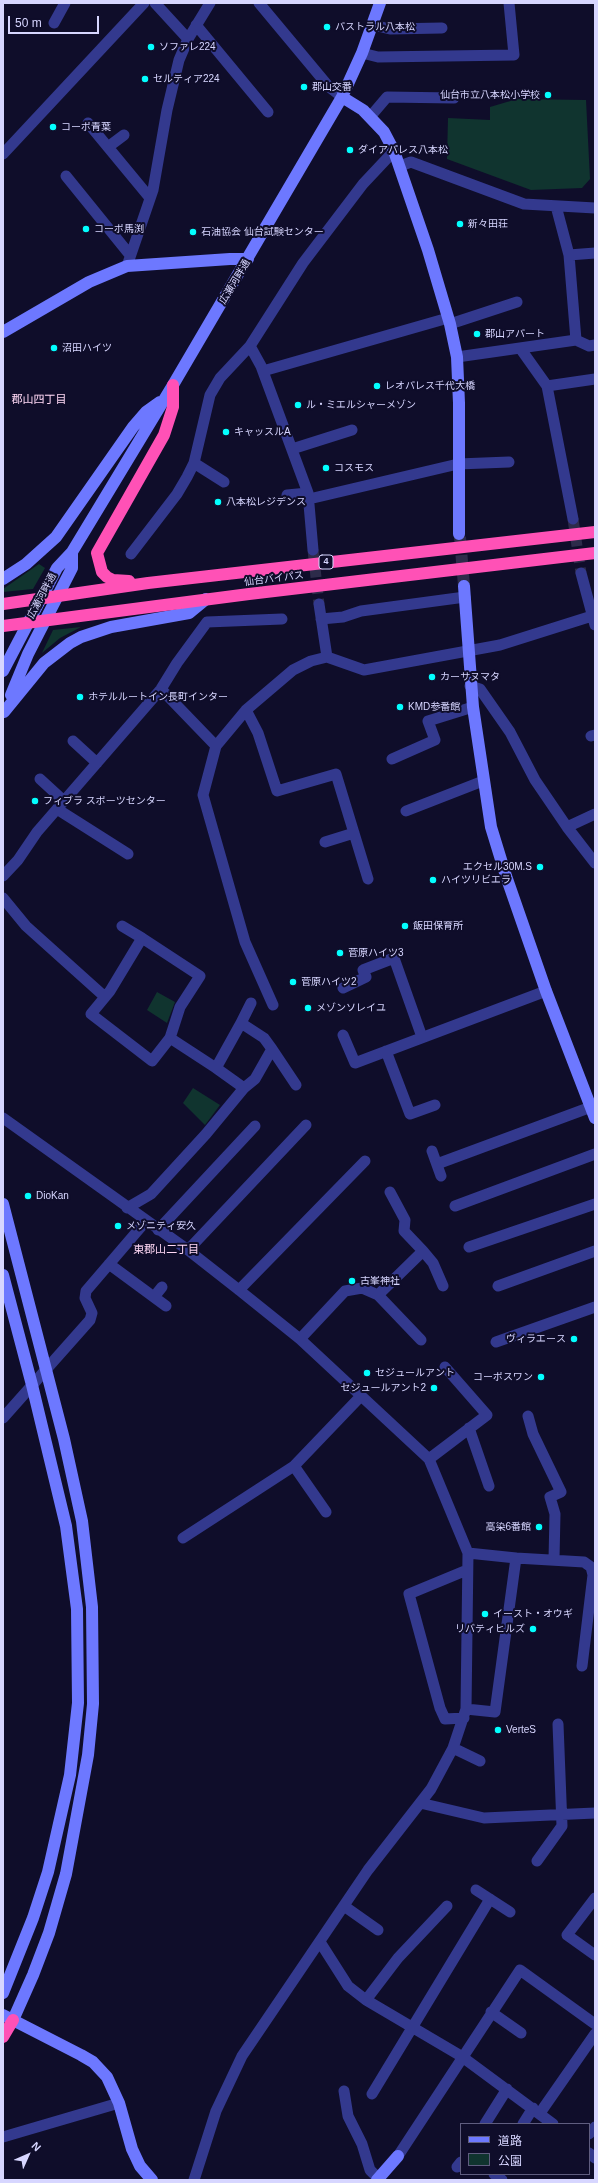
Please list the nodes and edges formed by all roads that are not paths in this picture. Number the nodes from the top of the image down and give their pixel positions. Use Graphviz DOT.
graph roads {
  1 [pos="65,3"];
  2 [pos="144,3"];
  3 [pos="155,3"];
  4 [pos="210,3"];
  5 [pos="259,3"];
  6 [pos="380,3"];
  7 [pos="508,3"];
  8 [pos="54,23"];
  9 [pos="196,25"];
  10 [pos="373,25"];
  11 [pos="442,28"];
  12 [pos="188,39"];
  13 [pos="362,53"];
  14 [pos="342,97"];
  15 [pos="454,98"];
  16 [pos="268,112"];
  17 [pos="370,117"];
  18 [pos="88,123"];
  19 [pos="124,135"];
  20 [pos="108,147"];
  21 [pos="394,151"];
  22 [pos="4,152"];
  23 [pos="400,166"];
  24 [pos="66,176"];
  25 [pos="150,198"];
  26 [pos="556,206"];
  27 [pos="595,208"];
  28 [pos="595,253"];
  29 [pos="569,255"];
  30 [pos="248,259"];
  31 [pos="129,261"];
  32 [pos="517,302"];
  33 [pos="449,321"];
  34 [pos="3,332"];
  35 [pos="576,340"];
  36 [pos="595,345"];
  37 [pos="250,346"];
  38 [pos="520,348"];
  39 [pos="457,357"];
  40 [pos="263,371"];
  41 [pos="595,379"];
  42 [pos="173,384"];
  43 [pos="547,386"];
  44 [pos="164,399"];
  45 [pos="352,430"];
  46 [pos="292,449"];
  47 [pos="509,462"];
  48 [pos="194,463"];
  49 [pos="458,464"];
  50 [pos="224,482"];
  51 [pos="287,495"];
  52 [pos="309,496"];
  53 [pos="573,519"];
  54 [pos="595,532"];
  55 [pos="459,534"];
  56 [pos="313,550"];
  57 [pos="72,552"];
  58 [pos="131,554"];
  59 [pos="595,554"];
  60 [pos="581,573"];
  61 [pos="3,579"];
  62 [pos="148,583"];
  63 [pos="464,591"];
  64 [pos="58,597"];
  65 [pos="41,599"];
  66 [pos="206,599"];
  67 [pos="3,604"];
  68 [pos="319,604"];
  69 [pos="282,619"];
  70 [pos="322,619"];
  71 [pos="46,620"];
  72 [pos="593,620"];
  73 [pos="28,623"];
  74 [pos="3,626"];
  75 [pos="468,650"];
  76 [pos="327,657"];
  77 [pos="3,672"];
  78 [pos="470,686"];
  79 [pos="161,689"];
  80 [pos="473,707"];
  81 [pos="246,710"];
  82 [pos="4,714"];
  83 [pos="73,741"];
  84 [pos="216,746"];
  85 [pos="392,759"];
  86 [pos="97,763"];
  87 [pos="40,779"];
  88 [pos="483,781"];
  89 [pos="61,805"];
  90 [pos="406,811"];
  91 [pos="595,814"];
  92 [pos="567,827"];
  93 [pos="354,833"];
  94 [pos="325,842"];
  95 [pos="128,854"];
  96 [pos="595,863"];
  97 [pos="3,876"];
  98 [pos="368,879"];
  99 [pos="3,898"];
  100 [pos="122,926"];
  101 [pos="142,938"];
  102 [pos="342,988"];
  103 [pos="546,991"];
  104 [pos="105,997"];
  105 [pos="251,1003"];
  106 [pos="273,1005"];
  107 [pos="241,1023"];
  108 [pos="343,1035"];
  109 [pos="422,1037"];
  110 [pos="170,1038"];
  111 [pos="272,1049"];
  112 [pos="386,1051"];
  113 [pos="216,1068"];
  114 [pos="296,1085"];
  115 [pos="244,1088"];
  116 [pos="435,1105"];
  117 [pos="593,1112"];
  118 [pos="3,1118"];
  119 [pos="306,1125"];
  120 [pos="255,1126"];
  121 [pos="432,1151"];
  122 [pos="595,1154"];
  123 [pos="365,1161"];
  124 [pos="437,1164"];
  125 [pos="441,1176"];
  126 [pos="390,1192"];
  127 [pos="3,1204"];
  128 [pos="595,1204"];
  129 [pos="455,1206"];
  130 [pos="127,1208"];
  131 [pos="146,1221"];
  132 [pos="158,1230"];
  133 [pos="469,1247"];
  134 [pos="188,1250"];
  135 [pos="423,1251"];
  136 [pos="595,1251"];
  137 [pos="108,1264"];
  138 [pos="3,1275"];
  139 [pos="443,1286"];
  140 [pos="498,1286"];
  141 [pos="162,1287"];
  142 [pos="239,1290"];
  143 [pos="378,1295"];
  144 [pos="154,1297"];
  145 [pos="166,1306"];
  146 [pos="595,1307"];
  147 [pos="300,1339"];
  148 [pos="421,1340"];
  149 [pos="496,1342"];
  150 [pos="445,1368"];
  151 [pos="46,1369"];
  152 [pos="32,1385"];
  153 [pos="361,1396"];
  154 [pos="528,1416"];
  155 [pos="3,1418"];
  156 [pos="469,1428"];
  157 [pos="429,1459"];
  158 [pos="294,1466"];
  159 [pos="489,1486"];
  160 [pos="326,1512"];
  161 [pos="183,1538"];
  162 [pos="468,1553"];
  163 [pos="516,1558"];
  164 [pos="554,1559"];
  165 [pos="467,1570"];
  166 [pos="582,1666"];
  167 [pos="465,1714"];
  168 [pos="558,1724"];
  169 [pos="453,1748"];
  170 [pos="480,1761"];
  171 [pos="420,1803"];
  172 [pos="595,1813"];
  173 [pos="562,1815"];
  174 [pos="537,1860"];
  175 [pos="476,1890"];
  176 [pos="595,1898"];
  177 [pos="490,1899"];
  178 [pos="344,1906"];
  179 [pos="447,1906"];
  180 [pos="510,1912"];
  181 [pos="378,1930"];
  182 [pos="320,1942"];
  183 [pos="595,1955"];
  184 [pos="3,1993"];
  185 [pos="366,2000"];
  186 [pos="491,2012"];
  187 [pos="8,2017"];
  188 [pos="595,2024"];
  189 [pos="413,2026"];
  190 [pos="521,2033"];
  191 [pos="595,2034"];
  192 [pos="3,2037"];
  193 [pos="461,2056"];
  194 [pos="507,2089"];
  195 [pos="344,2091"];
  196 [pos="372,2094"];
  197 [pos="118,2103"];
  198 [pos="537,2111"];
  199 [pos="486,2123"];
  200 [pos="524,2123"];
  201 [pos="552,2123"];
  202 [pos="3,2137"];
  203 [pos="398,2156"];
  204 [pos="377,2179"];
  205 [pos="152,2180"];
  206 [pos="194,2180"];
  1 -- 8 [label="street"];
  2 -- 22 [label="street"];
  3 -- 12 [label="street"];
  4 -- 9 [label="street"];
  5 -- 14 [label="street"];
  6 -- 10 [label="street, 広瀬河畔通"];
  7 -- 13 [label="street"];
  9 -- 12 [label="street"];
  9 -- 16 [label="street"];
  10 -- 11 [label="street"];
  10 -- 13 [label="street, 広瀬河畔通"];
  12 -- 25 [label="street"];
  13 -- 14 [label="street, 広瀬河畔通"];
  14 -- 17 [label="street"];
  14 -- 30 [label="street, 広瀬河畔通"];
  15 -- 17 [label="street"];
  17 -- 21 [label="street"];
  18 -- 20 [label="street"];
  19 -- 20 [label="street"];
  20 -- 25 [label="street"];
  21 -- 23 [label="street"];
  21 -- 37 [label="street"];
  23 -- 26 [label="street"];
  23 -- 33 [label="street"];
  24 -- 31 [label="street"];
  25 -- 31 [label="street"];
  26 -- 27 [label="street"];
  26 -- 29 [label="street"];
  28 -- 29 [label="street"];
  29 -- 35 [label="street"];
  30 -- 31 [label="street"];
  30 -- 42 [label="street, 広瀬河畔通"];
  31 -- 34 [label="street"];
  32 -- 33 [label="street"];
  33 -- 39 [label="street"];
  33 -- 40 [label="street"];
  35 -- 36 [label="street"];
  35 -- 38 [label="street"];
  37 -- 40 [label="street"];
  37 -- 48 [label="street"];
  38 -- 39 [label="street"];
  38 -- 43 [label="street"];
  39 -- 49 [label="street"];
  40 -- 46 [label="street"];
  41 -- 43 [label="street"];
  42 -- 44 [label="street, 広瀬河畔通"];
  42 -- 62 [label="highway"];
  43 -- 53 [label="street"];
  44 -- 57 [label="street, 広瀬河畔通"];
  44 -- 61 [label="street"];
  45 -- 46 [label="street"];
  46 -- 52 [label="street"];
  47 -- 49 [label="street"];
  48 -- 50 [label="street"];
  48 -- 58 [label="street"];
  49 -- 52 [label="street"];
  49 -- 55 [label="street"];
  51 -- 52 [label="street"];
  52 -- 56 [label="street"];
  54 -- 62 [label="highway, 仙台バイパス / 4"];
  57 -- 64 [label="street, 広瀬河畔通"];
  57 -- 65 [label="street, 広瀬河畔通"];
  59 -- 66 [label="highway, 仙台バイパス"];
  60 -- 72 [label="street"];
  62 -- 64 [label="highway, 仙台バイパス / 4"];
  63 -- 70 [label="street"];
  63 -- 75 [label="street"];
  64 -- 65 [label="highway, 仙台バイパス / 4"];
  64 -- 71 [label="street, 広瀬河畔通"];
  65 -- 67 [label="highway, 仙台バイパス / 4"];
  65 -- 73 [label="street, 広瀬河畔通"];
  66 -- 71 [label="highway, 仙台バイパス"];
  66 -- 82 [label="street"];
  68 -- 70 [label="street"];
  69 -- 79 [label="street"];
  70 -- 76 [label="street"];
  71 -- 73 [label="highway, 仙台バイパス"];
  71 -- 82 [label="street, 広瀬河畔通"];
  72 -- 75 [label="street"];
  73 -- 74 [label="highway, 仙台バイパス"];
  73 -- 77 [label="street, 広瀬河畔通"];
  75 -- 76 [label="street"];
  75 -- 78 [label="street"];
  76 -- 81 [label="street"];
  78 -- 80 [label="street"];
  78 -- 92 [label="street"];
  79 -- 84 [label="street"];
  79 -- 86 [label="street"];
  80 -- 85 [label="street"];
  80 -- 88 [label="street"];
  81 -- 84 [label="street"];
  81 -- 93 [label="street"];
  83 -- 86 [label="street"];
  84 -- 106 [label="street"];
  86 -- 89 [label="street"];
  87 -- 89 [label="street"];
  88 -- 90 [label="street"];
  88 -- 103 [label="street"];
  89 -- 95 [label="street"];
  89 -- 97 [label="street"];
  91 -- 92 [label="street"];
  92 -- 96 [label="street"];
  93 -- 94 [label="street"];
  93 -- 98 [label="street"];
  99 -- 104 [label="street"];
  100 -- 101 [label="street"];
  101 -- 104 [label="street"];
  101 -- 110 [label="street"];
  102 -- 109 [label="street"];
  103 -- 109 [label="street"];
  103 -- 117 [label="street"];
  104 -- 110 [label="street"];
  105 -- 107 [label="street"];
  107 -- 111 [label="street"];
  107 -- 113 [label="street"];
  108 -- 112 [label="street"];
  109 -- 112 [label="street"];
  110 -- 113 [label="street"];
  111 -- 114 [label="street"];
  111 -- 115 [label="street"];
  112 -- 116 [label="street"];
  113 -- 115 [label="street"];
  115 -- 130 [label="street"];
  117 -- 124 [label="street"];
  118 -- 130 [label="street"];
  119 -- 134 [label="street"];
  120 -- 132 [label="street"];
  121 -- 124 [label="street"];
  122 -- 129 [label="street"];
  123 -- 142 [label="street"];
  124 -- 125 [label="street"];
  126 -- 135 [label="street"];
  127 -- 151 [label="street"];
  128 -- 133 [label="street"];
  130 -- 131 [label="street"];
  131 -- 132 [label="street"];
  131 -- 137 [label="street"];
  132 -- 134 [label="street"];
  134 -- 142 [label="street"];
  135 -- 139 [label="street"];
  135 -- 143 [label="street"];
  136 -- 140 [label="street"];
  137 -- 144 [label="street"];
  137 -- 151 [label="street"];
  138 -- 152 [label="street"];
  141 -- 144 [label="street"];
  142 -- 147 [label="street"];
  143 -- 147 [label="street"];
  143 -- 148 [label="street"];
  144 -- 145 [label="street"];
  146 -- 149 [label="street"];
  147 -- 153 [label="street"];
  150 -- 156 [label="street"];
  151 -- 152 [label="street"];
  151 -- 187 [label="street"];
  152 -- 155 [label="street"];
  152 -- 184 [label="street"];
  153 -- 157 [label="street"];
  153 -- 158 [label="street"];
  154 -- 164 [label="street"];
  156 -- 157 [label="street"];
  156 -- 159 [label="street"];
  157 -- 162 [label="street"];
  158 -- 160 [label="street"];
  158 -- 161 [label="street"];
  162 -- 163 [label="street"];
  162 -- 165 [label="street"];
  163 -- 164 [label="street"];
  163 -- 167 [label="street"];
  164 -- 166 [label="street"];
  165 -- 167 [label="street"];
  165 -- 167 [label="street"];
  167 -- 169 [label="street"];
  168 -- 173 [label="street"];
  169 -- 170 [label="street"];
  169 -- 171 [label="street"];
  171 -- 173 [label="street"];
  171 -- 178 [label="street"];
  172 -- 173 [label="street"];
  173 -- 174 [label="street"];
  175 -- 177 [label="street"];
  176 -- 183 [label="street"];
  177 -- 180 [label="street"];
  177 -- 189 [label="street"];
  178 -- 181 [label="street"];
  178 -- 182 [label="street"];
  179 -- 185 [label="street"];
  182 -- 185 [label="street"];
  182 -- 206 [label="street"];
  185 -- 189 [label="street"];
  186 -- 188 [label="street"];
  186 -- 190 [label="street"];
  186 -- 193 [label="street"];
  187 -- 192 [label="highway"];
  187 -- 197 [label="street"];
  189 -- 193 [label="street"];
  189 -- 196 [label="street"];
  191 -- 198 [label="street"];
  193 -- 194 [label="street"];
  193 -- 203 [label="street"];
  194 -- 198 [label="street"];
  194 -- 199 [label="street"];
  195 -- 204 [label="street"];
  197 -- 202 [label="street"];
  197 -- 205 [label="street"];
  198 -- 200 [label="street"];
  198 -- 201 [label="street"];
  203 -- 204 [label="street"];
}
